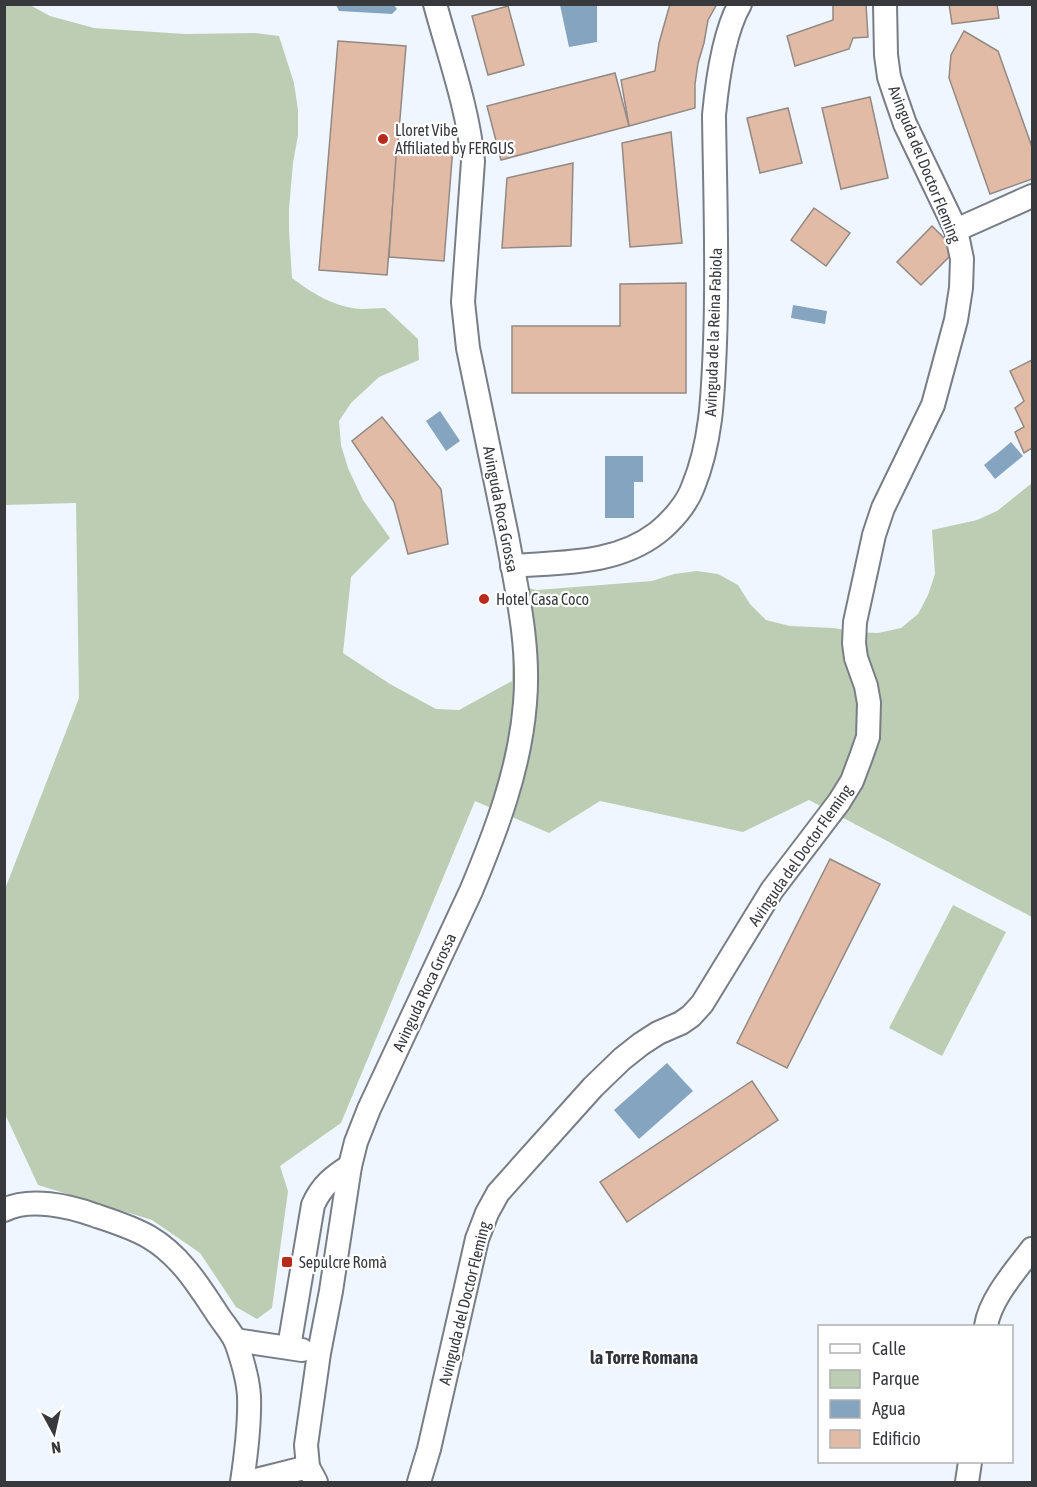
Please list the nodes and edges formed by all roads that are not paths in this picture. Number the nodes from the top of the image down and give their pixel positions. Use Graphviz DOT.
graph roads {
  1 [pos="435,4"];
  2 [pos="740,4"];
  3 [pos="885,4"];
  4 [pos="1032,196"];
  5 [pos="956,230"];
  6 [pos="513,566"];
  7 [pos="350,1166"];
  8 [pos="4,1210"];
  9 [pos="1032,1249"];
  10 [pos="986,1325"];
  11 [pos="235,1340"];
  12 [pos="289,1347"];
  13 [pos="319,1353"];
  14 [pos="970,1463"];
  15 [pos="312,1475"];
  16 [pos="242,1482"];
  17 [pos="248,1482"];
  18 [pos="419,1482"];
  19 [pos="967,1482"];
  1 -- 6 [label="street, Avinguda Roca Grossa"];
  2 -- 6 [label="street, Avinguda de la Reina Fabiola"];
  3 -- 5 [label="street, Avinguda del Doctor Fleming"];
  4 -- 5 [label="street"];
  5 -- 18 [label="street, Avinguda del Doctor Fleming"];
  6 -- 7 [label="street, Avinguda Roca Grossa"];
  7 -- 12 [label="street"];
  7 -- 13 [label="street, Avinguda Roca Grossa"];
  8 -- 11 [label="street"];
  9 -- 10 [label="street"];
  11 -- 12 [label="street"];
  11 -- 16 [label="street"];
  12 -- 13 [label="street"];
  13 -- 15 [label="street, Avinguda Roca Grossa"];
  14 -- 19 [label="street"];
  15 -- 17 [label="street"];
}
